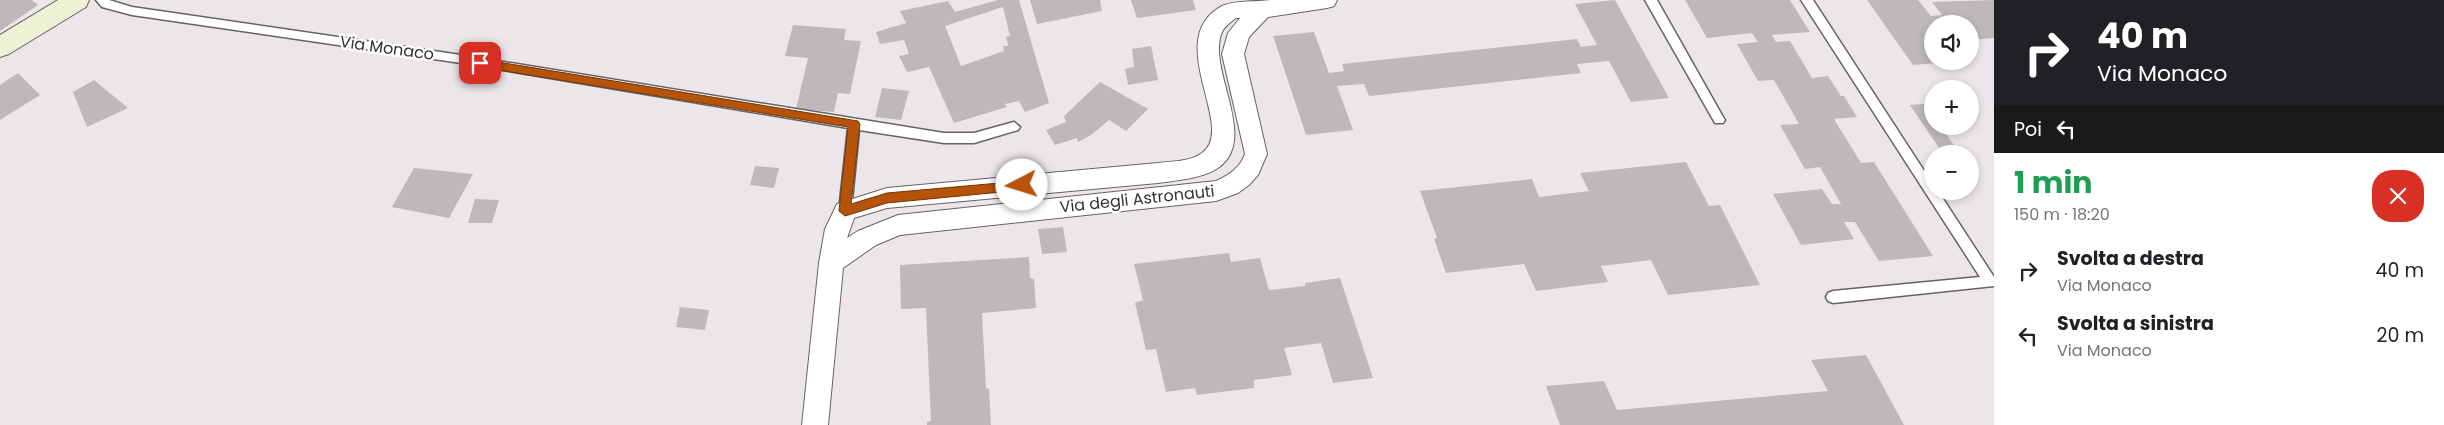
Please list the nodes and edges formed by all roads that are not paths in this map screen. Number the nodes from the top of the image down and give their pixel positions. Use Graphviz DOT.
graph roads {
  1 [pos="77,0"];
  2 [pos="102,0"];
  3 [pos="1327,0"];
  4 [pos="1651,0"];
  5 [pos="1807,0"];
  6 [pos="1261,10"];
  7 [pos="0,47"];
  8 [pos="1719,120"];
  9 [pos="854,124"];
  10 [pos="1014,127"];
  11 [pos="845,211"];
  12 [pos="831,264"];
  13 [pos="1832,297"];
  14 [pos="815,425"];
  1 -- 7 [label="main road"];
  2 -- 9 [label="lane, Via Monaco"];
  3 -- 6 [label="street"];
  4 -- 8 [label="lane"];
  5 -- 13 [label="lane"];
  6 -- 11 [label="street"];
  6 -- 12 [label="street, Via degli Astronauti"];
  9 -- 10 [label="lane, Via Monaco"];
  9 -- 11 [label="lane"];
  11 -- 12 [label="street"];
  12 -- 14 [label="street"];
}
